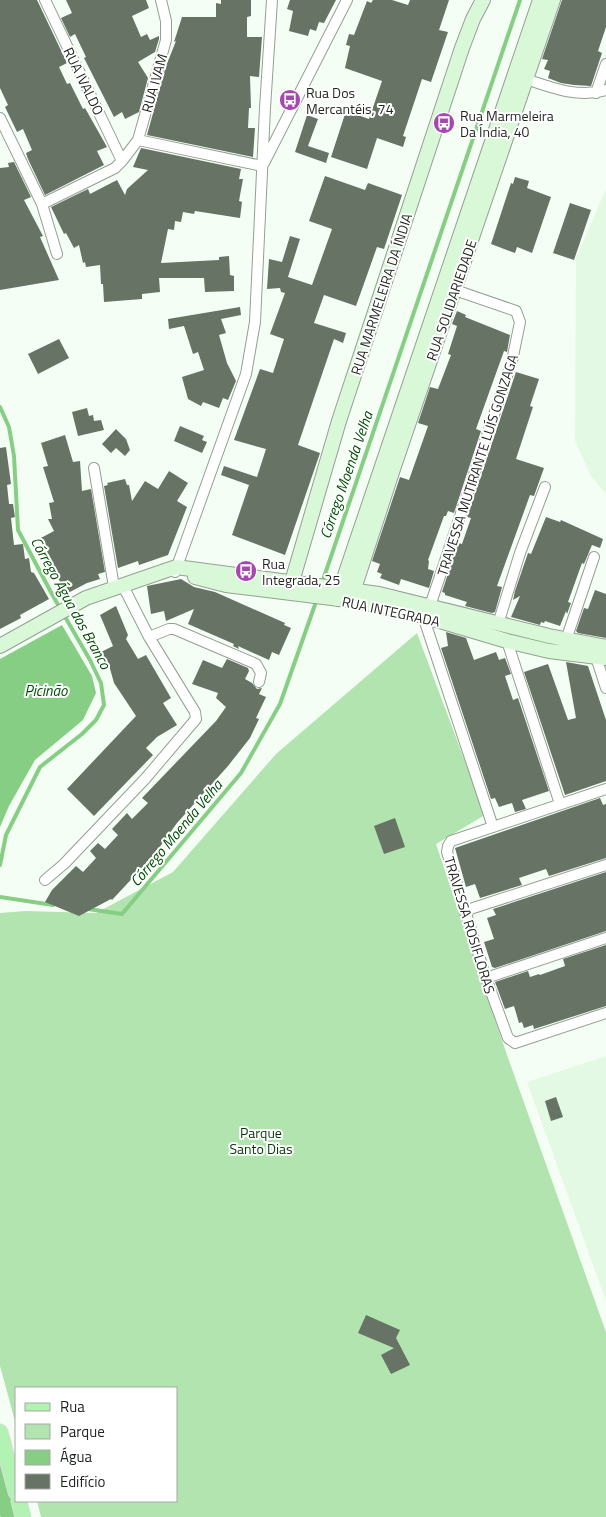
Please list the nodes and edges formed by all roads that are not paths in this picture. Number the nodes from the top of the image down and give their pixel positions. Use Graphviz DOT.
graph roads {
  1 [pos="45,0"];
  2 [pos="161,0"];
  3 [pos="272,0"];
  4 [pos="347,0"];
  5 [pos="483,0"];
  6 [pos="540,0"];
  7 [pos="553,0"];
  8 [pos="606,64"];
  9 [pos="520,77"];
  10 [pos="601,92"];
  11 [pos="1,124"];
  12 [pos="138,140"];
  13 [pos="122,161"];
  14 [pos="262,166"];
  15 [pos="42,204"];
  16 [pos="57,254"];
  17 [pos="449,288"];
  18 [pos="94,468"];
  19 [pos="545,487"];
  20 [pos="594,557"];
  21 [pos="175,570"];
  22 [pos="118,586"];
  23 [pos="295,588"];
  24 [pos="339,594"];
  25 [pos="426,611"];
  26 [pos="498,624"];
  27 [pos="149,637"];
  28 [pos="566,640"];
  29 [pos="507,641"];
  30 [pos="0,646"];
  31 [pos="601,652"];
  32 [pos="259,682"];
  33 [pos="606,688"];
  34 [pos="606,789"];
  35 [pos="560,804"];
  36 [pos="493,827"];
  37 [pos="606,865"];
  38 [pos="45,880"];
  39 [pos="464,911"];
  40 [pos="606,938"];
  41 [pos="486,978"];
  42 [pos="606,1013"];
  43 [pos="0,1432"];
  44 [pos="15,1488"];
  45 [pos="18,1502"];
  46 [pos="23,1517"];
  1 -- 13 [label="street, RUA IVALDO"];
  2 -- 12 [label="street, RUA IVAM"];
  3 -- 14 [label="street"];
  4 -- 14 [label="street"];
  5 -- 23 [label="main road, RUA MARMELEIRA DA ÍNDIA"];
  6 -- 9 [label="main road, RUA SOLIDARIEDADE"];
  7 -- 9 [label="main road, RUA SOLIDARIEDADE"];
  8 -- 10 [label="street"];
  9 -- 10 [label="street"];
  9 -- 17 [label="main road, RUA SOLIDARIEDADE"];
  11 -- 15 [label="street"];
  12 -- 13 [label="street, RUA IVAM"];
  12 -- 14 [label="street"];
  13 -- 15 [label="street, RUA IVAM"];
  14 -- 21 [label="street"];
  15 -- 16 [label="street"];
  17 -- 24 [label="main road, RUA SOLIDARIEDADE"];
  17 -- 25 [label="street, TRAVESSA MUTIRANTE LUÍS GONZAGA"];
  18 -- 22 [label="street"];
  19 -- 26 [label="street"];
  20 -- 28 [label="street"];
  21 -- 22 [label="main road, RUA INTEGRADA"];
  21 -- 23 [label="main road, RUA INTEGRADA"];
  22 -- 27 [label="street"];
  22 -- 30 [label="main road, RUA INTEGRADA"];
  23 -- 24 [label="main road, RUA INTEGRADA"];
  24 -- 25 [label="main road, RUA INTEGRADA"];
  25 -- 26 [label="main road, RUA INTEGRADA"];
  25 -- 29 [label="main road, RUA INTEGRADA"];
  25 -- 36 [label="street"];
  26 -- 28 [label="main road, RUA INTEGRADA"];
  27 -- 32 [label="street"];
  27 -- 38 [label="street"];
  28 -- 31 [label="main road, RUA INTEGRADA"];
  29 -- 31 [label="main road, RUA INTEGRADA"];
  29 -- 35 [label="street"];
  31 -- 33 [label="street"];
  34 -- 35 [label="street, TRAVESSA ROSIFLORAS"];
  35 -- 36 [label="street, TRAVESSA ROSIFLORAS"];
  36 -- 39 [label="street, TRAVESSA ROSIFLORAS"];
  37 -- 39 [label="street"];
  39 -- 41 [label="street, TRAVESSA ROSIFLORAS"];
  40 -- 41 [label="street"];
  41 -- 42 [label="street, TRAVESSA ROSIFLORAS"];
  43 -- 44 [label="main road"];
  45 -- 46 [label="main road"];
}
